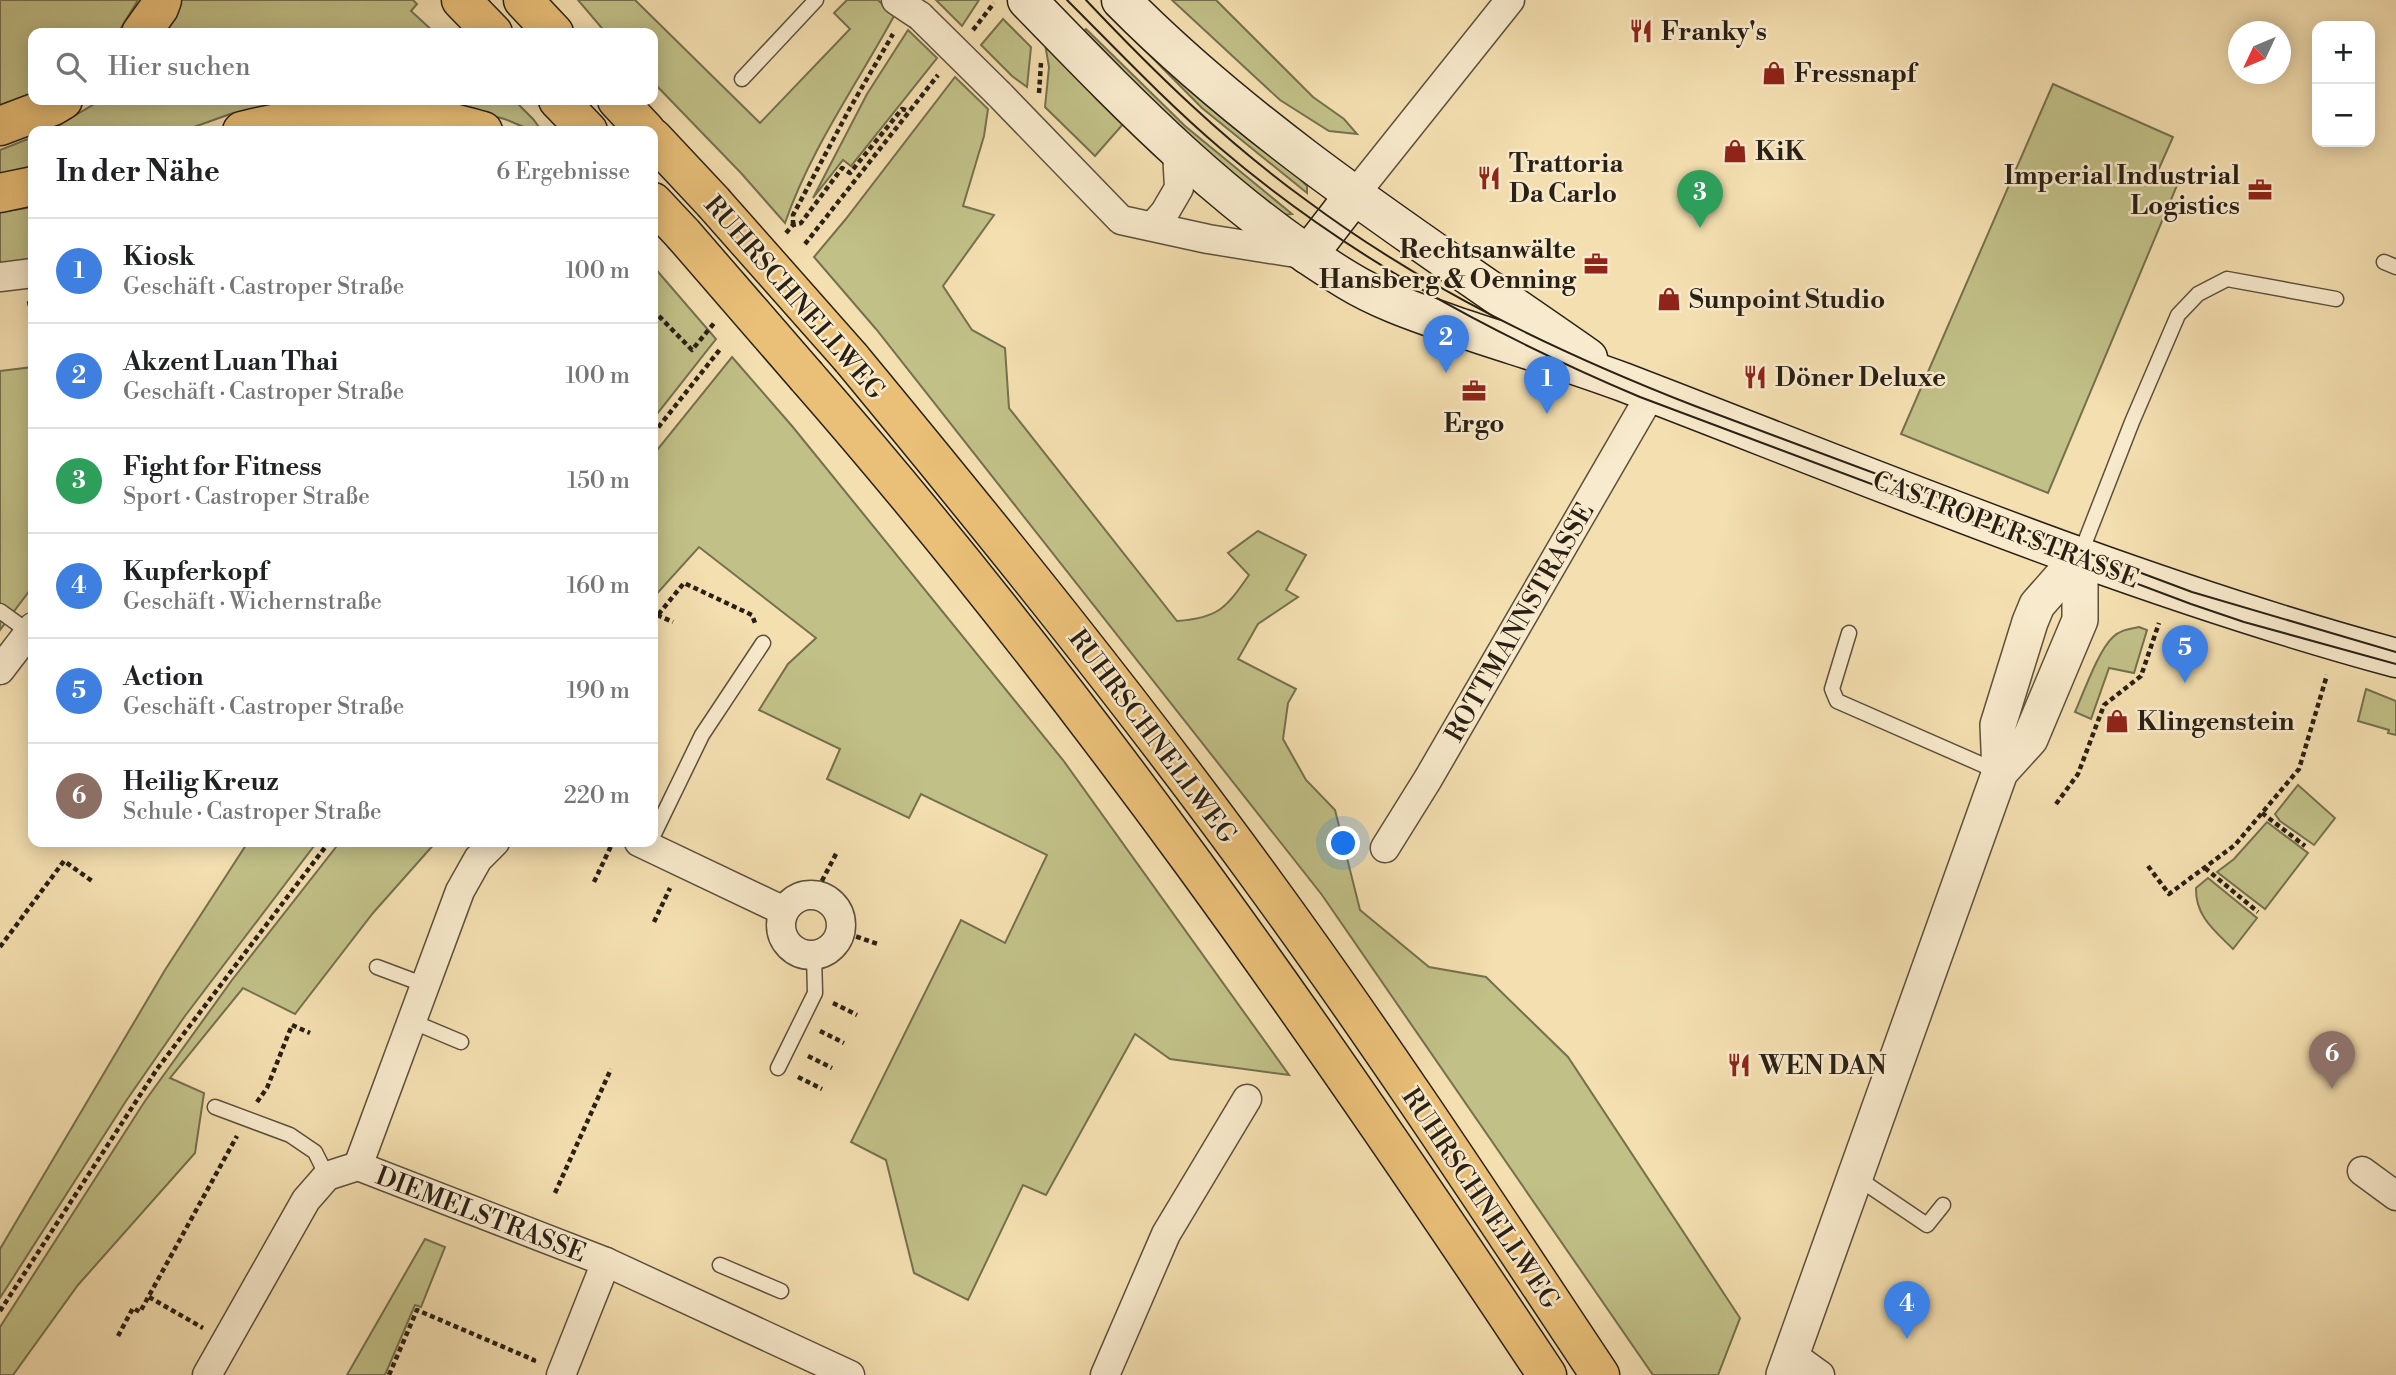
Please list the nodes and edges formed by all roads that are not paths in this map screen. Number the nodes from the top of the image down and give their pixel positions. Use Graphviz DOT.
graph roads {
  1 [pos="162,0"];
  2 [pos="461,0"];
  3 [pos="523,0"];
  4 [pos="816,0"];
  5 [pos="1121,0"];
  6 [pos="1510,0"];
  7 [pos="1033,6"];
  8 [pos="907,8"];
  9 [pos="145,28"];
  10 [pos="489,28"];
  11 [pos="549,28"];
  12 [pos="742,79"];
  13 [pos="55,105"];
  14 [pos="563,105"];
  15 [pos="622,105"];
  16 [pos="0,126"];
  17 [pos="270,126"];
  18 [pos="465,126"];
  19 [pos="583,126"];
  20 [pos="641,126"];
  21 [pos="658,143"];
  22 [pos="1177,151"];
  23 [pos="28,187"];
  24 [pos="0,193"];
  25 [pos="1355,194"];
  26 [pos="658,216"];
  27 [pos="1153,226"];
  28 [pos="667,241"];
  29 [pos="1308,255"];
  30 [pos="28,274"];
  31 [pos="0,277"];
  32 [pos="2336,299"];
  33 [pos="1637,388"];
  34 [pos="2080,556"];
  35 [pos="0,611"];
  36 [pos="28,628"];
  37 [pos="28,634"];
  38 [pos="1849,634"];
  39 [pos="762,643"];
  40 [pos="2396,658"];
  41 [pos="0,670"];
  42 [pos="2000,772"];
  43 [pos="658,820"];
  44 [pos="490,847"];
  45 [pos="658,847"];
  46 [pos="1385,848"];
  47 [pos="784,911"];
  48 [pos="814,956"];
  49 [pos="377,967"];
  50 [pos="425,985"];
  51 [pos="411,1021"];
  52 [pos="461,1042"];
  53 [pos="778,1068"];
  54 [pos="1247,1099"];
  55 [pos="215,1107"];
  56 [pos="358,1166"];
  57 [pos="2362,1171"];
  58 [pos="327,1176"];
  59 [pos="1855,1176"];
  60 [pos="2396,1196"];
  61 [pos="1943,1205"];
  62 [pos="606,1262"];
  63 [pos="720,1265"];
  64 [pos="782,1291"];
  65 [pos="1788,1364"];
  66 [pos="207,1375"];
  67 [pos="561,1375"];
  68 [pos="850,1375"];
  69 [pos="1105,1375"];
  70 [pos="1547,1375"];
  71 [pos="1600,1375"];
  72 [pos="1820,1375"];
  1 -- 9 [label="highway"];
  2 -- 10 [label="highway"];
  3 -- 11 [label="highway"];
  4 -- 12 [label="lane"];
  5 -- 25 [label="main road, CASTROPER STRASSE"];
  6 -- 25 [label="street"];
  7 -- 22 [label="main road, CASTROPER STRASSE"];
  8 -- 27 [label="street, CASTROPER STRASSE, bridge"];
  13 -- 16 [label="highway"];
  14 -- 19 [label="highway"];
  15 -- 20 [label="highway"];
  17 -- 18 [label="highway"];
  21 -- 71 [label="highway, RUHRSCHNELLWEG, bridge"];
  22 -- 27 [label="street"];
  22 -- 29 [label="main road, CASTROPER STRASSE"];
  23 -- 24 [label="highway"];
  25 -- 29 [label="main road"];
  25 -- 33 [label="main road, CASTROPER STRASSE"];
  26 -- 28 [label="highway, RUHRSCHNELLWEG"];
  27 -- 29 [label="street, CASTROPER STRASSE"];
  28 -- 70 [label="highway, RUHRSCHNELLWEG, bridge"];
  29 -- 33 [label="main road, CASTROPER STRASSE"];
  30 -- 31 [label="street"];
  32 -- 34 [label="lane"];
  33 -- 34 [label="main road, CASTROPER STRASSE"];
  33 -- 46 [label="street, ROTTMANNSTRASSE"];
  34 -- 40 [label="main road, CASTROPER STRASSE"];
  34 -- 42 [label="street"];
  35 -- 36 [label="lane"];
  37 -- 41 [label="street"];
  38 -- 42 [label="lane"];
  39 -- 43 [label="lane"];
  42 -- 59 [label="street"];
  44 -- 50 [label="street, DIEMELSTRASSE"];
  45 -- 47 [label="street"];
  47 -- 48 [label="street"];
  47 -- 48 [label="street"];
  48 -- 53 [label="lane"];
  49 -- 50 [label="lane"];
  50 -- 51 [label="street, DIEMELSTRASSE"];
  51 -- 52 [label="lane"];
  51 -- 56 [label="street, DIEMELSTRASSE"];
  54 -- 69 [label="street"];
  55 -- 58 [label="lane"];
  56 -- 58 [label="street"];
  56 -- 62 [label="street, DIEMELSTRASSE"];
  57 -- 60 [label="street"];
  58 -- 66 [label="street"];
  59 -- 61 [label="lane"];
  59 -- 65 [label="street"];
  62 -- 67 [label="street"];
  62 -- 68 [label="street, DIEMELSTRASSE"];
  63 -- 64 [label="lane"];
  65 -- 72 [label="street"];
}
